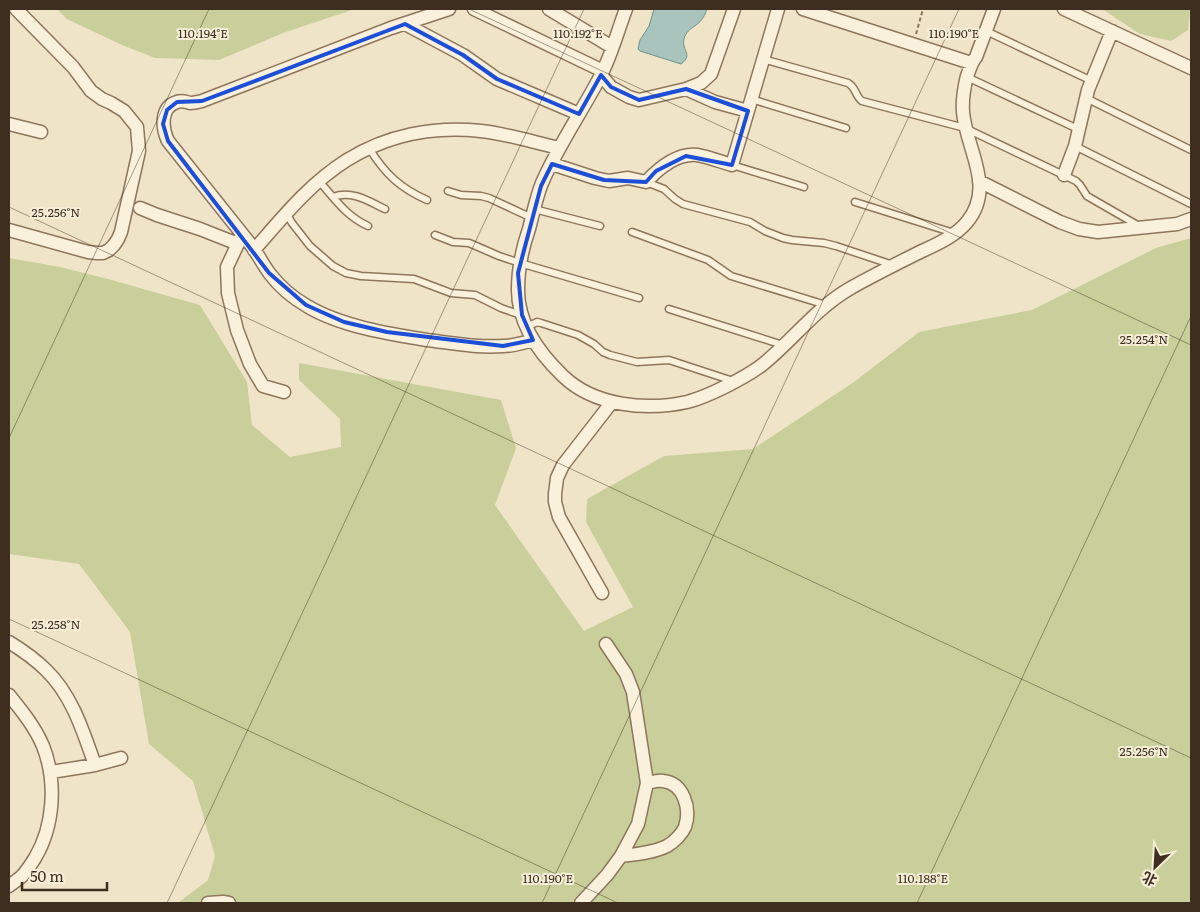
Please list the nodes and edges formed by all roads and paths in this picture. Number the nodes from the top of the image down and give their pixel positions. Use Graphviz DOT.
graph roads {
  1 [pos="16,9"];
  2 [pos="449,9"];
  3 [pos="474,9"];
  4 [pos="549,9"];
  5 [pos="626,9"];
  6 [pos="734,9"];
  7 [pos="778,9"];
  8 [pos="803,9"];
  9 [pos="923,9"];
  10 [pos="994,9"];
  11 [pos="1064,9"];
  12 [pos="405,24"];
  13 [pos="986,30"];
  14 [pos="1112,31"];
  15 [pos="913,43"];
  16 [pos="612,47"];
  17 [pos="763,59"];
  18 [pos="971,63"];
  19 [pos="1191,68"];
  20 [pos="602,73"];
  21 [pos="967,76"];
  22 [pos="1092,82"];
  23 [pos="686,89"];
  24 [pos="1086,98"];
  25 [pos="750,105"];
  26 [pos="579,114"];
  27 [pos="9,124"];
  28 [pos="846,128"];
  29 [pos="966,128"];
  30 [pos="1080,130"];
  31 [pos="41,132"];
  32 [pos="1075,146"];
  33 [pos="369,148"];
  34 [pos="559,148"];
  35 [pos="1191,150"];
  36 [pos="552,164"];
  37 [pos="732,165"];
  38 [pos="1064,175"];
  39 [pos="979,180"];
  40 [pos="320,181"];
  41 [pos="646,182"];
  42 [pos="804,187"];
  43 [pos="448,191"];
  44 [pos="333,197"];
  45 [pos="428,200"];
  46 [pos="855,202"];
  47 [pos="1191,204"];
  48 [pos="140,208"];
  49 [pos="385,209"];
  50 [pos="286,213"];
  51 [pos="533,214"];
  52 [pos="1191,219"];
  53 [pos="368,226"];
  54 [pos="600,226"];
  55 [pos="1143,228"];
  56 [pos="9,230"];
  57 [pos="632,232"];
  58 [pos="955,234"];
  59 [pos="434,235"];
  60 [pos="240,239"];
  61 [pos="254,250"];
  62 [pos="520,263"];
  63 [pos="894,265"];
  64 [pos="639,298"];
  65 [pos="826,305"];
  66 [pos="669,310"];
  67 [pos="525,321"];
  68 [pos="533,340"];
  69 [pos="783,345"];
  70 [pos="734,382"];
  71 [pos="284,392"];
  72 [pos="612,402"];
  73 [pos="602,593"];
  74 [pos="9,642"];
  75 [pos="606,644"];
  76 [pos="9,695"];
  77 [pos="121,758"];
  78 [pos="95,765"];
  79 [pos="51,772"];
  80 [pos="647,783"];
  81 [pos="621,856"];
  82 [pos="9,886"];
  83 [pos="208,903"];
  84 [pos="229,903"];
  85 [pos="580,903"];
  1 -- 56 [label="street"];
  2 -- 12 [label="street"];
  3 -- 20 [label="street"];
  4 -- 16 [label="street"];
  5 -- 16 [label="street"];
  6 -- 23 [label="street"];
  7 -- 17 [label="street"];
  8 -- 15 [label="street"];
  9 -- 15 [label="path"];
  10 -- 13 [label="street"];
  11 -- 14 [label="street"];
  12 -- 26 [label="street"];
  12 -- 60 [label="street"];
  13 -- 18 [label="street"];
  13 -- 22 [label="lane"];
  14 -- 19 [label="street"];
  14 -- 22 [label="street"];
  15 -- 18 [label="street"];
  16 -- 20 [label="street"];
  17 -- 25 [label="street"];
  17 -- 29 [label="lane"];
  18 -- 21 [label="street"];
  20 -- 23 [label="street"];
  20 -- 26 [label="street"];
  21 -- 29 [label="street"];
  21 -- 30 [label="lane"];
  22 -- 24 [label="street"];
  23 -- 25 [label="street"];
  24 -- 30 [label="street"];
  24 -- 35 [label="lane"];
  25 -- 28 [label="lane"];
  25 -- 37 [label="street"];
  26 -- 34 [label="street"];
  27 -- 31 [label="street"];
  29 -- 38 [label="lane"];
  29 -- 39 [label="street"];
  30 -- 32 [label="street"];
  32 -- 38 [label="street"];
  32 -- 47 [label="lane"];
  33 -- 34 [label="street"];
  33 -- 40 [label="street"];
  33 -- 45 [label="lane"];
  34 -- 36 [label="street"];
  36 -- 41 [label="street"];
  36 -- 51 [label="street"];
  37 -- 41 [label="street"];
  37 -- 42 [label="lane"];
  38 -- 55 [label="lane"];
  39 -- 55 [label="street"];
  39 -- 58 [label="street"];
  40 -- 44 [label="lane"];
  40 -- 50 [label="street"];
  41 -- 63 [label="lane"];
  43 -- 51 [label="lane"];
  44 -- 49 [label="lane"];
  44 -- 53 [label="lane"];
  46 -- 58 [label="lane"];
  48 -- 60 [label="street"];
  50 -- 61 [label="street"];
  50 -- 67 [label="lane"];
  51 -- 54 [label="lane"];
  51 -- 62 [label="street"];
  52 -- 55 [label="street"];
  57 -- 65 [label="lane"];
  58 -- 63 [label="street"];
  59 -- 62 [label="lane"];
  60 -- 61 [label="street"];
  60 -- 71 [label="street"];
  61 -- 68 [label="street"];
  62 -- 64 [label="lane"];
  62 -- 67 [label="street"];
  63 -- 65 [label="street"];
  65 -- 69 [label="street"];
  66 -- 69 [label="lane"];
  67 -- 68 [label="street"];
  67 -- 70 [label="lane"];
  68 -- 72 [label="street"];
  69 -- 70 [label="street"];
  70 -- 72 [label="street"];
  72 -- 73 [label="street"];
  74 -- 78 [label="street"];
  75 -- 80 [label="street"];
  76 -- 79 [label="street"];
  77 -- 78 [label="street"];
  78 -- 79 [label="street"];
  79 -- 82 [label="street"];
  80 -- 81 [label="street"];
  80 -- 81 [label="street"];
  81 -- 85 [label="street"];
  83 -- 84 [label="street"];
}
